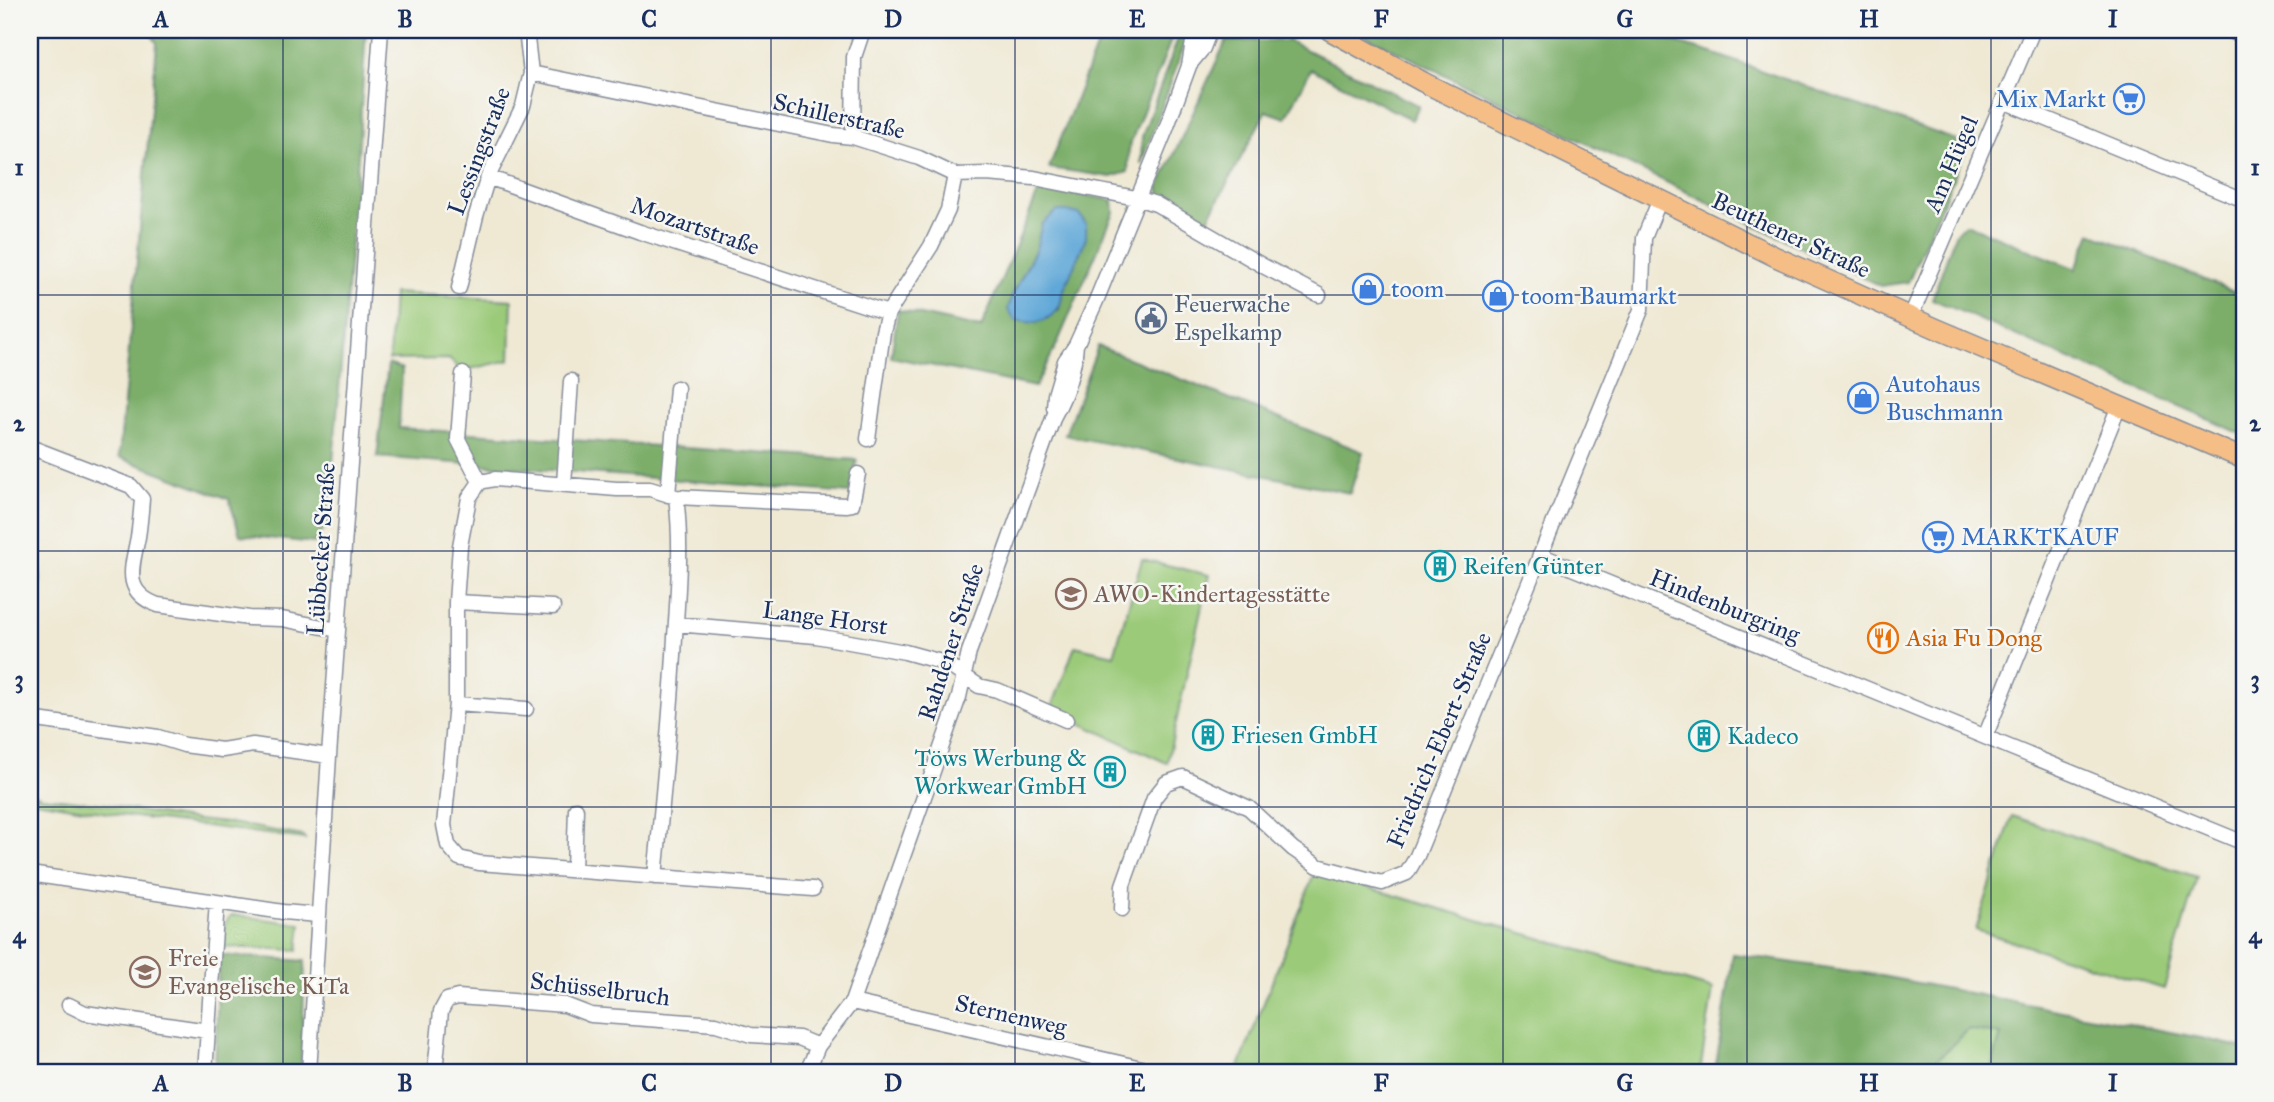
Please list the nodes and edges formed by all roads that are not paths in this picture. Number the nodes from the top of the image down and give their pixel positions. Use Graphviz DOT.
graph roads {
  1 [pos="380,30"];
  2 [pos="526,30"];
  3 [pos="863,30"];
  4 [pos="1195,30"];
  5 [pos="1210,30"];
  6 [pos="1329,30"];
  7 [pos="2033,30"];
  8 [pos="2227,30"];
  9 [pos="2244,37"];
  10 [pos="1189,66"];
  11 [pos="531,73"];
  12 [pos="2003,102"];
  13 [pos="853,137"];
  14 [pos="956,174"];
  15 [pos="488,177"];
  16 [pos="1136,198"];
  17 [pos="1660,199"];
  18 [pos="2244,200"];
  19 [pos="459,288"];
  20 [pos="1319,295"];
  21 [pos="888,313"];
  22 [pos="1911,316"];
  23 [pos="463,374"];
  24 [pos="571,382"];
  25 [pos="677,388"];
  26 [pos="2119,405"];
  27 [pos="868,439"];
  28 [pos="30,447"];
  29 [pos="2244,459"];
  30 [pos="858,474"];
  31 [pos="480,482"];
  32 [pos="564,484"];
  33 [pos="672,496"];
  34 [pos="1540,555"];
  35 [pos="456,601"];
  36 [pos="553,607"];
  37 [pos="676,624"];
  38 [pos="338,630"];
  39 [pos="964,674"];
  40 [pos="456,704"];
  41 [pos="526,709"];
  42 [pos="30,719"];
  43 [pos="1066,720"];
  44 [pos="1985,737"];
  45 [pos="328,756"];
  46 [pos="576,809"];
  47 [pos="2244,843"];
  48 [pos="574,870"];
  49 [pos="30,874"];
  50 [pos="654,877"];
  51 [pos="813,889"];
  52 [pos="217,902"];
  53 [pos="1122,909"];
  54 [pos="318,915"];
  55 [pos="852,1002"];
  56 [pos="69,1005"];
  57 [pos="208,1031"];
  58 [pos="818,1046"];
  59 [pos="205,1072"];
  60 [pos="309,1072"];
  61 [pos="435,1072"];
  62 [pos="807,1072"];
  63 [pos="1159,1072"];
  1 -- 38 [label="street, Lübbecker Straße"];
  2 -- 11 [label="street, Lessingstraße"];
  3 -- 13 [label="street"];
  4 -- 10 [label="street, Rahdener Straße"];
  5 -- 10 [label="street, Rahdener Straße"];
  6 -- 17 [label="main road, Beuthener Straße"];
  7 -- 12 [label="street, Am Hügel"];
  8 -- 9 [label="street"];
  10 -- 16 [label="street, Rahdener Straße"];
  11 -- 13 [label="street, Schillerstraße"];
  11 -- 15 [label="street, Lessingstraße"];
  12 -- 18 [label="street"];
  12 -- 22 [label="street, Am Hügel"];
  13 -- 14 [label="street, Schillerstraße"];
  14 -- 16 [label="street, Schillerstraße"];
  14 -- 21 [label="street"];
  15 -- 19 [label="street, Lessingstraße"];
  15 -- 21 [label="street, Mozartstraße"];
  16 -- 20 [label="street, Schillerstraße"];
  16 -- 39 [label="street, Rahdener Straße"];
  17 -- 22 [label="main road, Beuthener Straße"];
  17 -- 34 [label="street"];
  21 -- 27 [label="street"];
  22 -- 26 [label="main road, Beuthener Straße"];
  23 -- 31 [label="street"];
  24 -- 32 [label="street"];
  25 -- 33 [label="street"];
  26 -- 29 [label="main road, Beuthener Straße"];
  26 -- 44 [label="street"];
  28 -- 38 [label="street"];
  30 -- 33 [label="street"];
  31 -- 32 [label="street"];
  31 -- 35 [label="street"];
  32 -- 33 [label="street"];
  33 -- 37 [label="street"];
  34 -- 44 [label="street, Hindenburgring"];
  34 -- 53 [label="street, Friedrich-Ebert-Straße"];
  35 -- 36 [label="street"];
  35 -- 40 [label="street"];
  37 -- 39 [label="street, Lange Horst"];
  37 -- 50 [label="street"];
  38 -- 45 [label="street, Lübbecker Straße"];
  39 -- 43 [label="street, Lange Horst"];
  39 -- 55 [label="street, Rahdener Straße"];
  40 -- 41 [label="street"];
  40 -- 48 [label="street"];
  42 -- 45 [label="street"];
  44 -- 47 [label="street, Hindenburgring"];
  45 -- 54 [label="street, Lübbecker Straße"];
  46 -- 48 [label="street"];
  48 -- 50 [label="street"];
  49 -- 52 [label="street"];
  50 -- 51 [label="street"];
  52 -- 54 [label="street"];
  52 -- 57 [label="street"];
  54 -- 60 [label="street, Lübbecker Straße"];
  55 -- 58 [label="street, Rahdener Straße"];
  55 -- 63 [label="street, Sternenweg"];
  56 -- 57 [label="street"];
  57 -- 59 [label="street"];
  58 -- 61 [label="street, Schüsselbruch"];
  58 -- 62 [label="street, Rahdener Straße"];
}
